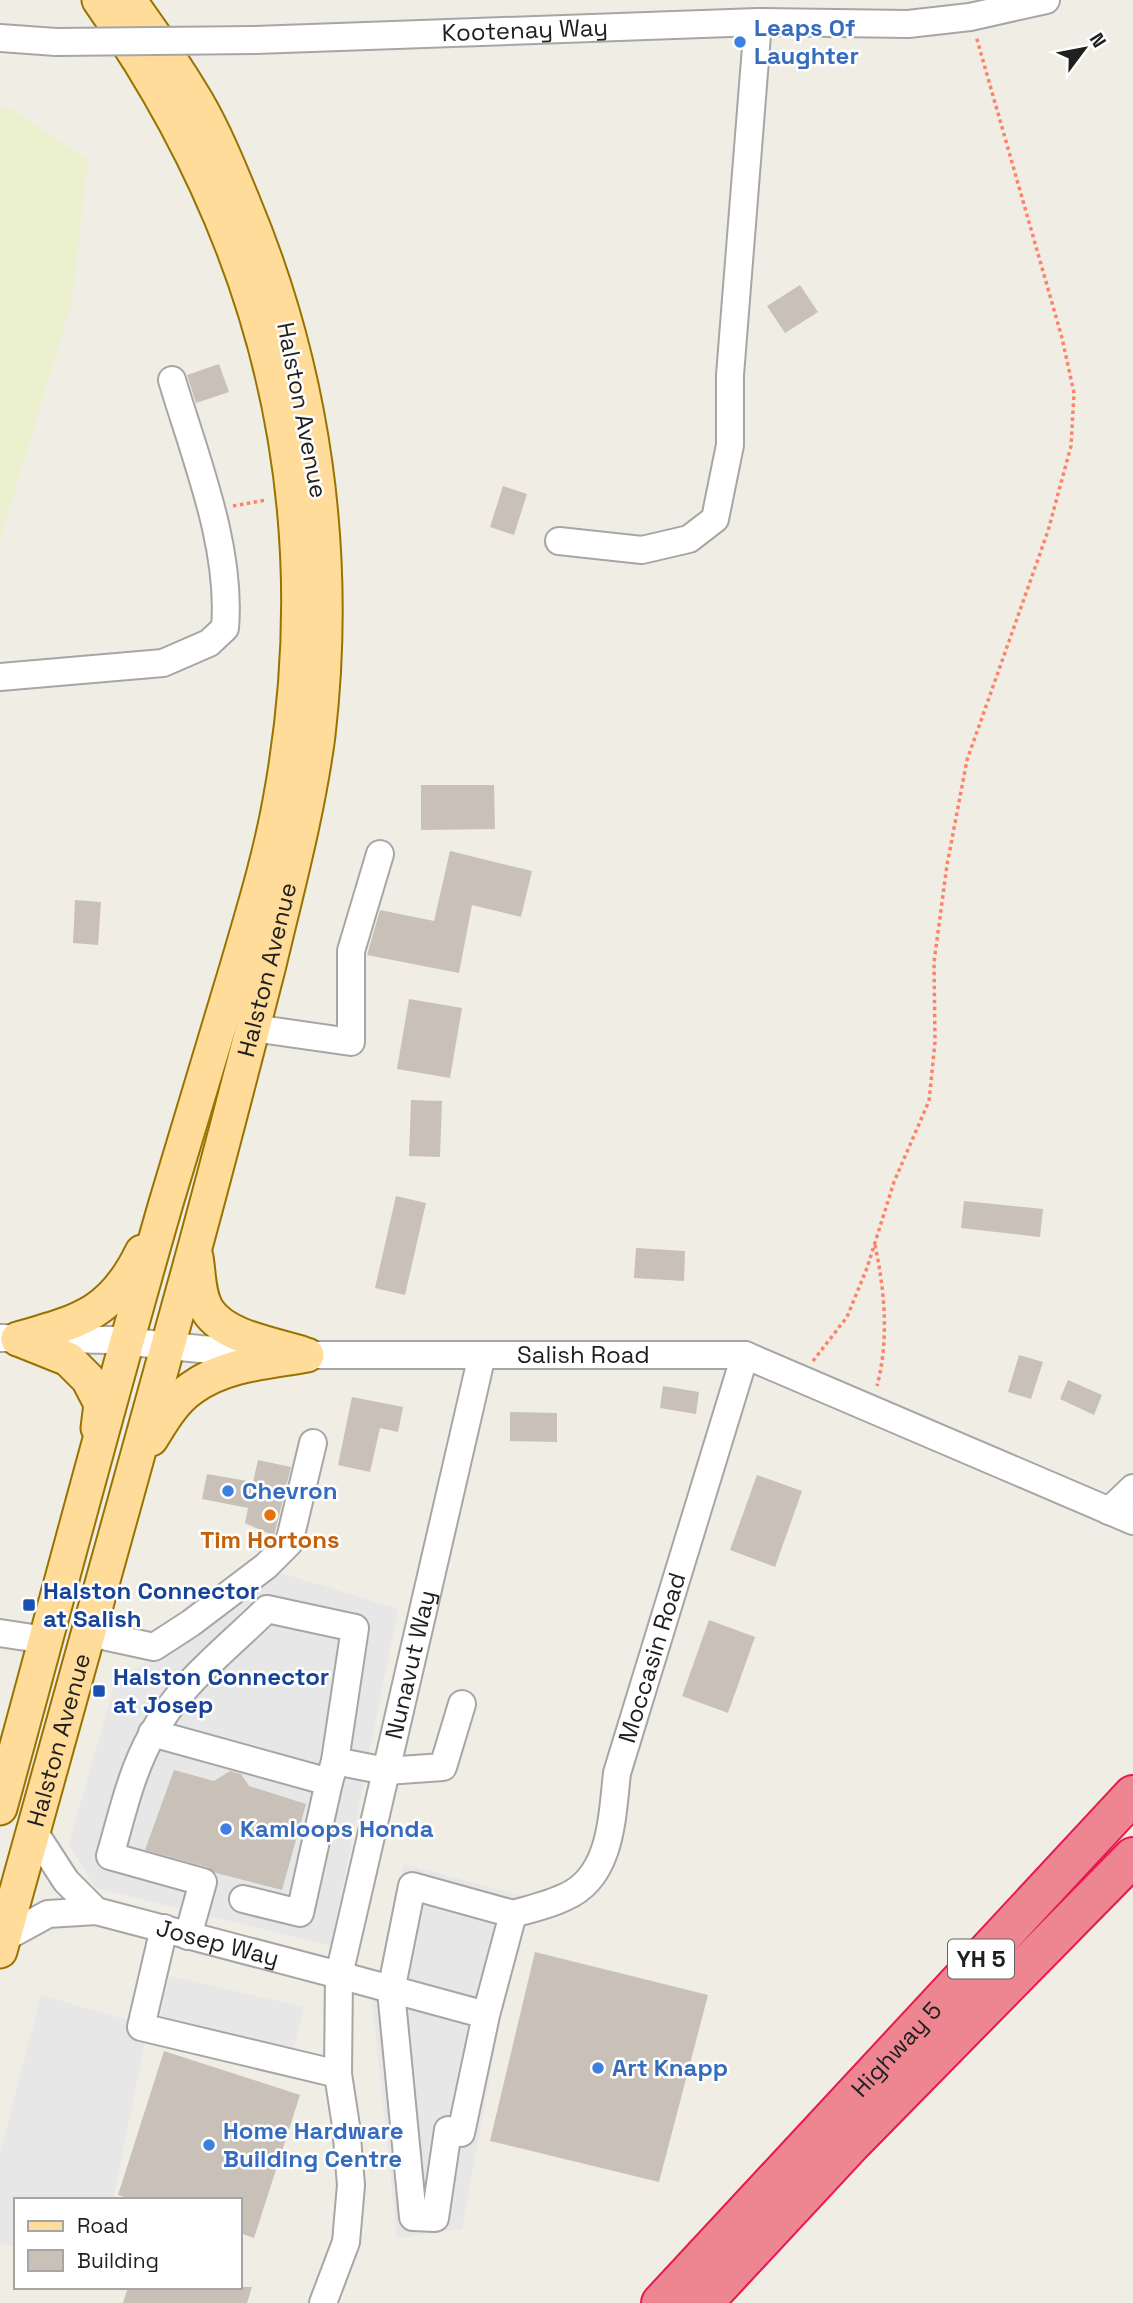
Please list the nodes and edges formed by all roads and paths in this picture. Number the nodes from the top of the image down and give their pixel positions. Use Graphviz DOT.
graph roads {
  1 [pos="99,0"];
  2 [pos="129,0"];
  3 [pos="1046,0"];
  4 [pos="970,17"];
  5 [pos="758,22"];
  6 [pos="0,38"];
  7 [pos="172,380"];
  8 [pos="293,496"];
  9 [pos="210,510"];
  10 [pos="559,541"];
  11 [pos="0,677"];
  12 [pos="380,854"];
  13 [pos="253,1028"];
  14 [pos="166,1204"];
  15 [pos="875,1242"];
  16 [pos="195,1248"];
  17 [pos="9,1339"];
  18 [pos="127,1341"];
  19 [pos="169,1346"];
  20 [pos="307,1355"];
  21 [pos="482,1355"];
  22 [pos="745,1355"];
  23 [pos="798,1377"];
  24 [pos="871,1409"];
  25 [pos="313,1443"];
  26 [pos="137,1458"];
  27 [pos="95,1460"];
  28 [pos="1133,1488"];
  29 [pos="1109,1511"];
  30 [pos="1133,1521"];
  31 [pos="0,1633"];
  32 [pos="89,1633"];
  33 [pos="46,1640"];
  34 [pos="462,1704"];
  35 [pos="152,1733"];
  36 [pos="332,1771"];
  37 [pos="386,1771"];
  38 [pos="1133,1795"];
  39 [pos="0,1808"];
  40 [pos="1133,1822"];
  41 [pos="33,1829"];
  42 [pos="1133,1857"];
  43 [pos="1068,1865"];
  44 [pos="243,1899"];
  45 [pos="96,1911"];
  46 [pos="513,1914"];
  47 [pos="176,1932"];
  48 [pos="2,1945"];
  49 [pos="340,1975"];
  50 [pos="391,1991"];
  51 [pos="485,2015"];
  52 [pos="338,2074"];
  53 [pos="323,2303"];
  54 [pos="661,2303"];
  55 [pos="703,2303"];
  1 -- 8 [label="main road, Halston Avenue"];
  2 -- 13 [label="main road, Halston Avenue"];
  3 -- 4 [label="street, Kootenay Way"];
  4 -- 5 [label="street, Kootenay Way"];
  4 -- 15 [label="path"];
  5 -- 6 [label="street, Kootenay Way, bridge"];
  5 -- 10 [label="street"];
  7 -- 9 [label="street"];
  8 -- 9 [label="path"];
  8 -- 14 [label="main road, Halston Avenue"];
  9 -- 11 [label="street"];
  12 -- 13 [label="street"];
  13 -- 16 [label="main road, Halston Avenue"];
  14 -- 17 [label="main road"];
  14 -- 18 [label="main road, Halston Avenue"];
  15 -- 23 [label="path"];
  15 -- 24 [label="path"];
  16 -- 19 [label="main road, Halston Avenue"];
  16 -- 20 [label="main road"];
  17 -- 18 [label="street, Salish Road"];
  17 -- 27 [label="main road"];
  18 -- 19 [label="street, Salish Road"];
  18 -- 27 [label="main road, Halston Avenue"];
  19 -- 20 [label="street, Salish Road"];
  19 -- 26 [label="main road, Halston Avenue"];
  20 -- 21 [label="street, Salish Road"];
  20 -- 26 [label="main road"];
  21 -- 22 [label="street, Salish Road"];
  21 -- 37 [label="street, Nunavut Way"];
  22 -- 23 [label="street, Salish Road"];
  22 -- 46 [label="street, Moccasin Road"];
  23 -- 24 [label="street, Salish Road"];
  24 -- 29 [label="street, Salish Road"];
  25 -- 32 [label="street"];
  26 -- 32 [label="main road, Halston Avenue"];
  27 -- 33 [label="main road, Halston Avenue"];
  28 -- 29 [label="street"];
  29 -- 30 [label="street, Salish Road"];
  31 -- 33 [label="street"];
  32 -- 41 [label="main road, Halston Avenue"];
  33 -- 39 [label="main road, Halston Avenue"];
  34 -- 37 [label="street"];
  35 -- 36 [label="street"];
  35 -- 36 [label="street"];
  35 -- 47 [label="street"];
  36 -- 37 [label="street"];
  36 -- 44 [label="street"];
  37 -- 49 [label="street, Nunavut Way"];
  38 -- 43 [label="highway, Highway 5 / YH 5"];
  40 -- 43 [label="highway"];
  41 -- 45 [label="street"];
  41 -- 48 [label="main road, Halston Avenue"];
  42 -- 55 [label="highway, Highway 5 / YH 5"];
  43 -- 54 [label="highway, Highway 5 / YH 5"];
  45 -- 47 [label="street, Josep Way"];
  45 -- 48 [label="street, Josep Way"];
  46 -- 50 [label="street"];
  46 -- 51 [label="street"];
  47 -- 49 [label="street, Josep Way"];
  47 -- 52 [label="street"];
  49 -- 50 [label="street, Josep Way"];
  49 -- 52 [label="street, Nunavut Way"];
  50 -- 51 [label="street, Josep Way"];
  50 -- 51 [label="street"];
  52 -- 53 [label="street, Nunavut Way"];
}
